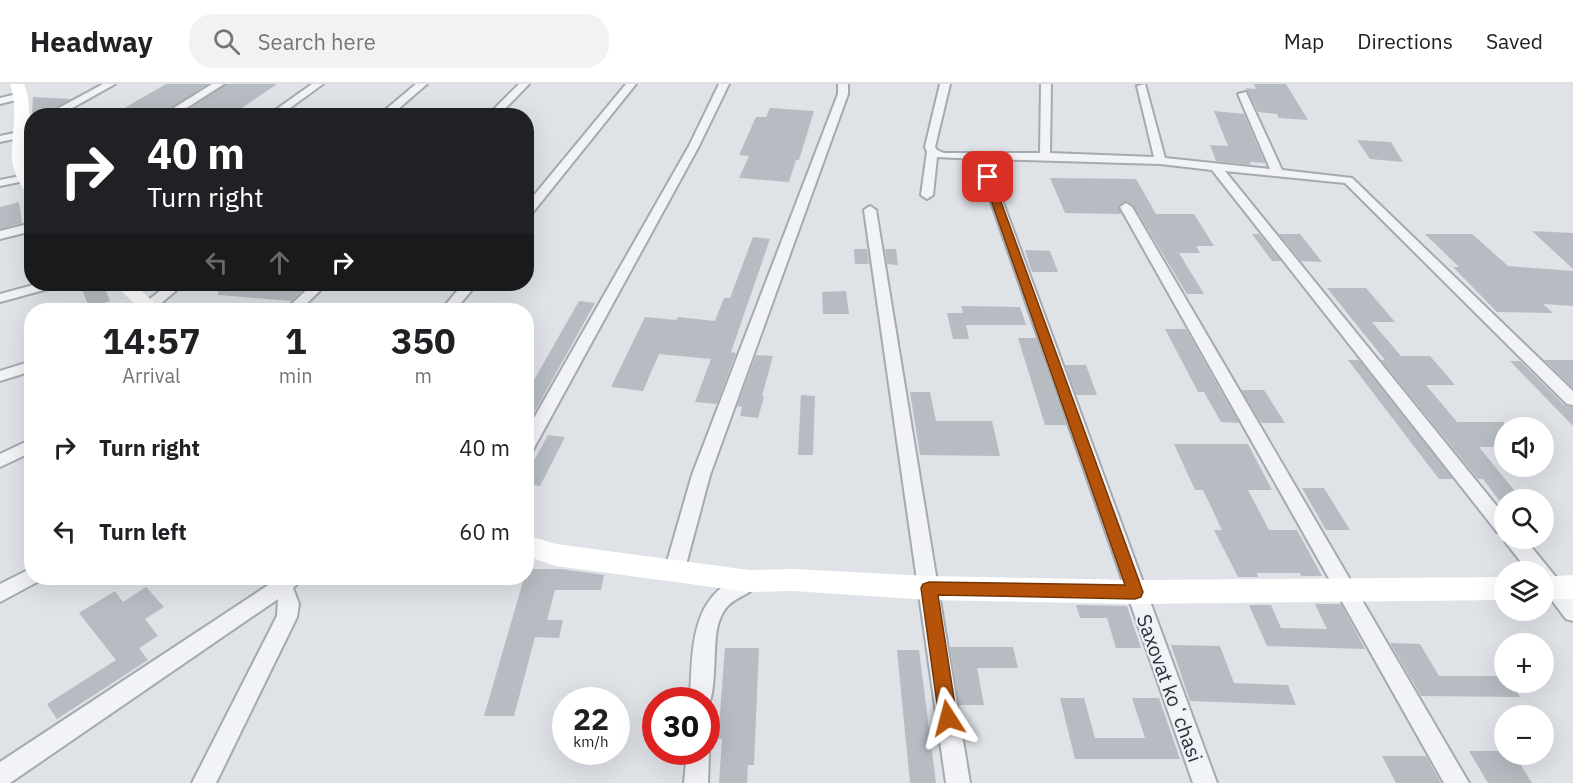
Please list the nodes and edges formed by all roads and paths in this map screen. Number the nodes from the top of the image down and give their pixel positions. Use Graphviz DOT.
graph roads {
  1 [pos="110,84"];
  2 [pos="219,84"];
  3 [pos="318,84"];
  4 [pos="422,84"];
  5 [pos="524,84"];
  6 [pos="631,84"];
  7 [pos="724,84"];
  8 [pos="843,84"];
  9 [pos="945,84"];
  10 [pos="1046,84"];
  11 [pos="1142,86"];
  12 [pos="19,90"];
  13 [pos="1243,94"];
  14 [pos="0,101"];
  15 [pos="64,108"];
  16 [pos="179,108"];
  17 [pos="284,108"];
  18 [pos="393,108"];
  19 [pos="500,108"];
  20 [pos="24,118"];
  21 [pos="24,130"];
  22 [pos="0,139"];
  23 [pos="24,140"];
  24 [pos="932,152"];
  25 [pos="980,155"];
  26 [pos="1045,156"];
  27 [pos="1160,160"];
  28 [pos="1216,167"];
  29 [pos="24,172"];
  30 [pos="1276,172"];
  31 [pos="0,183"];
  32 [pos="24,186"];
  33 [pos="927,195"];
  34 [pos="534,203"];
  35 [pos="1126,207"];
  36 [pos="870,210"];
  37 [pos="24,229"];
  38 [pos="0,235"];
  39 [pos="26,291"];
  40 [pos="131,291"];
  41 [pos="169,291"];
  42 [pos="312,291"];
  43 [pos="464,291"];
  44 [pos="0,298"];
  45 [pos="144,303"];
  46 [pos="156,303"];
  47 [pos="300,303"];
  48 [pos="454,303"];
  49 [pos="24,368"];
  50 [pos="0,376"];
  51 [pos="1573,400"];
  52 [pos="534,434"];
  53 [pos="24,449"];
  54 [pos="0,461"];
  55 [pos="1494,515"];
  56 [pos="534,548"];
  57 [pos="1522,549"];
  58 [pos="1533,561"];
  59 [pos="674,572"];
  60 [pos="24,580"];
  61 [pos="749,581"];
  62 [pos="281,585"];
  63 [pos="287,585"];
  64 [pos="1554,586"];
  65 [pos="929,588"];
  66 [pos="1494,589"];
  67 [pos="1135,592"];
  68 [pos="1345,592"];
  69 [pos="0,594"];
  70 [pos="1573,613"];
  71 [pos="702,687"];
  72 [pos="697,765"];
  73 [pos="0,776"];
  74 [pos="204,783"];
  75 [pos="696,783"];
  76 [pos="958,783"];
  77 [pos="1205,783"];
  78 [pos="1457,783"];
  1 -- 15 [label="street"];
  2 -- 16 [label="street"];
  3 -- 17 [label="street"];
  4 -- 18 [label="street"];
  5 -- 19 [label="street"];
  6 -- 34 [label="street"];
  7 -- 52 [label="street"];
  8 -- 59 [label="street"];
  9 -- 24 [label="street"];
  10 -- 26 [label="street"];
  11 -- 27 [label="street"];
  12 -- 14 [label="street"];
  12 -- 20 [label="street"];
  13 -- 30 [label="street"];
  21 -- 22 [label="street"];
  23 -- 29 [label="street"];
  24 -- 25 [label="street"];
  24 -- 33 [label="street"];
  25 -- 26 [label="street"];
  25 -- 67 [label="street, Saxovat koʻchasi"];
  26 -- 27 [label="street"];
  27 -- 28 [label="street"];
  28 -- 30 [label="street"];
  28 -- 55 [label="street"];
  30 -- 51 [label="street"];
  31 -- 32 [label="street"];
  35 -- 68 [label="street"];
  36 -- 65 [label="street"];
  37 -- 38 [label="street"];
  39 -- 44 [label="street"];
  40 -- 45 [label="street"];
  41 -- 46 [label="street"];
  42 -- 47 [label="street"];
  43 -- 48 [label="street"];
  49 -- 50 [label="street"];
  53 -- 54 [label="street"];
  56 -- 59 [label="street"];
  57 -- 58 [label="street"];
  59 -- 61 [label="street"];
  60 -- 69 [label="street"];
  61 -- 65 [label="street"];
  61 -- 71 [label="street"];
  62 -- 73 [label="street"];
  63 -- 74 [label="street"];
  64 -- 70 [label="street"];
  65 -- 67 [label="street"];
  65 -- 76 [label="street"];
  66 -- 68 [label="street"];
  67 -- 68 [label="street"];
  67 -- 77 [label="street, Saxovat koʻchasi"];
  68 -- 78 [label="street"];
  72 -- 75 [label="street"];
}
